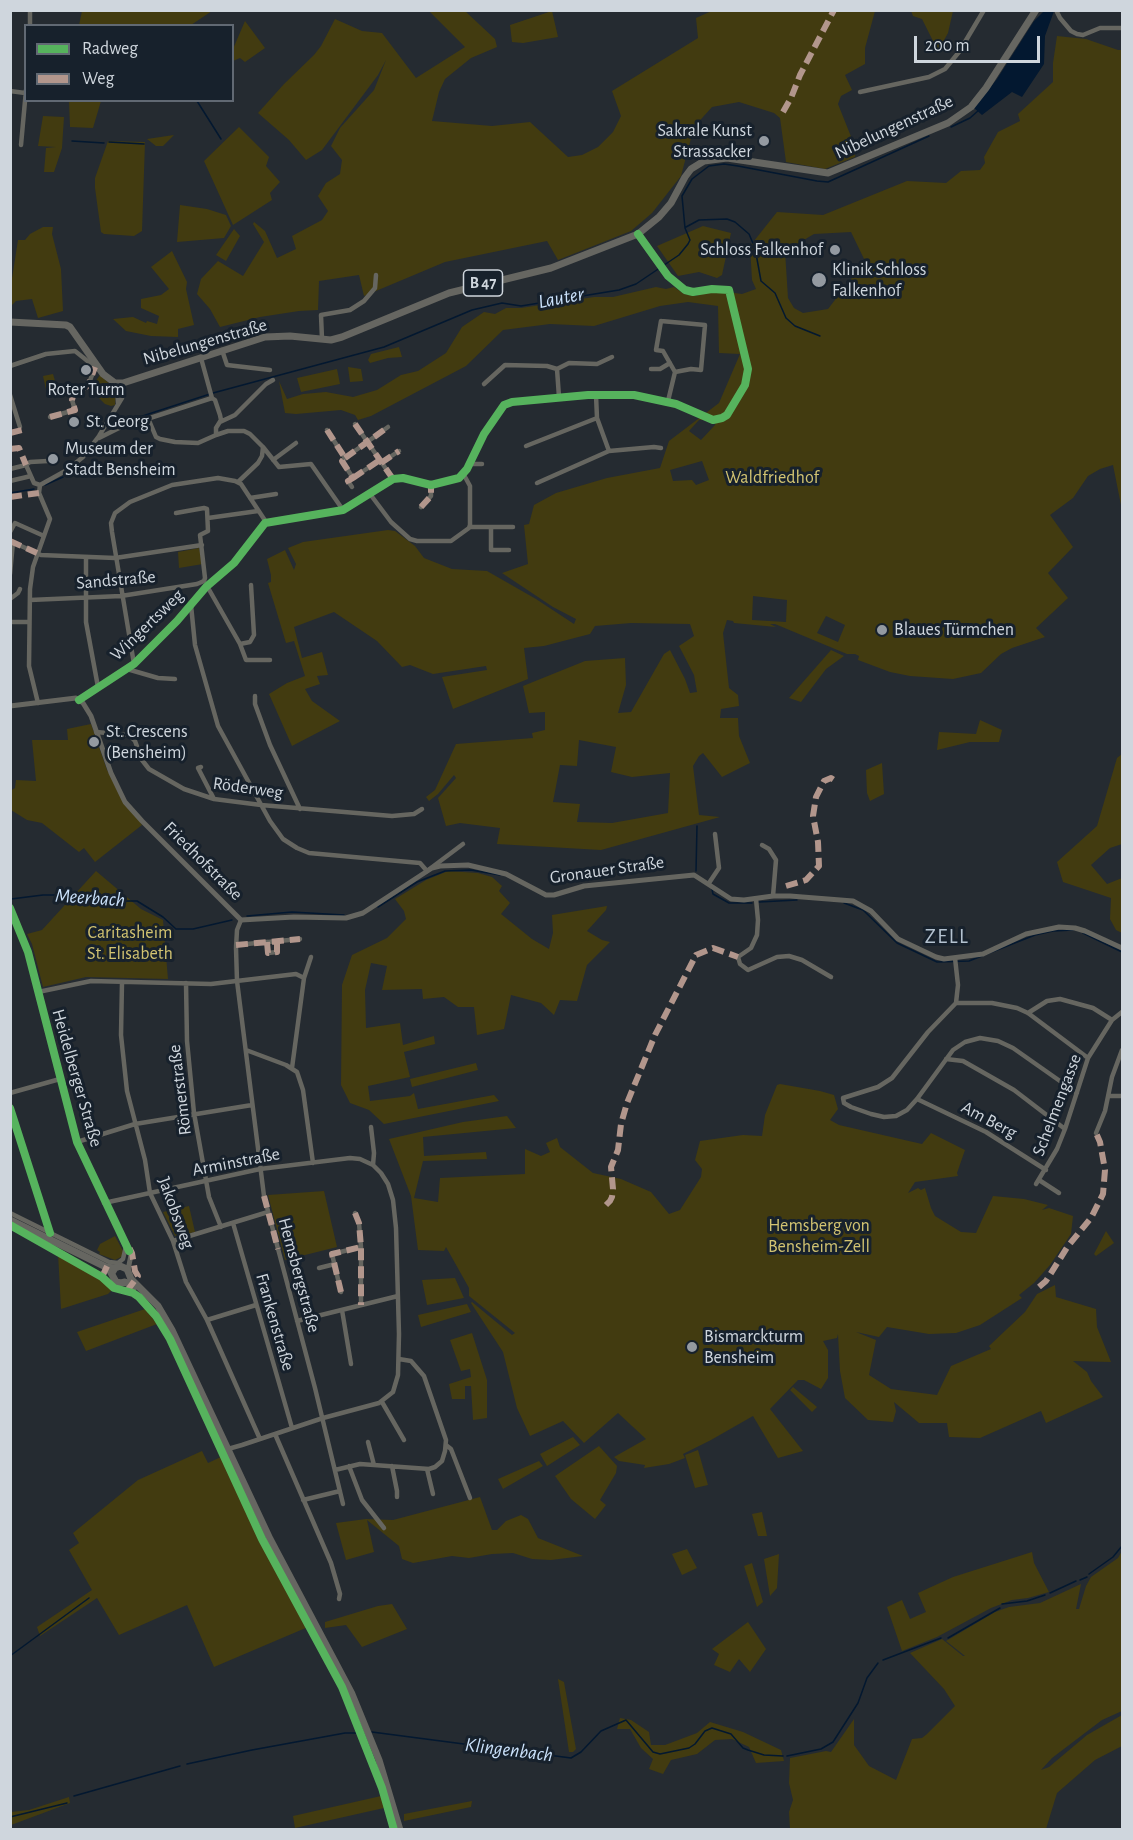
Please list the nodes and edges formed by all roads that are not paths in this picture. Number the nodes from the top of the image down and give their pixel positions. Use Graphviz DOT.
graph roads {
  1 [pos="984,10"];
  2 [pos="1036,10"];
  3 [pos="1058,10"];
  4 [pos="1122,28"];
  5 [pos="860,92"];
  6 [pos="24,102"];
  7 [pos="21,145"];
  8 [pos="638,234"];
  9 [pos="376,275"];
  10 [pos="10,322"];
  11 [pos="322,339"];
  12 [pos="222,350"];
  13 [pos="200,357"];
  14 [pos="612,357"];
  15 [pos="670,363"];
  16 [pos="10,366"];
  17 [pos="96,367"];
  18 [pos="557,369"];
  19 [pos="651,369"];
  20 [pos="270,370"];
  21 [pos="675,372"];
  22 [pos="273,380"];
  23 [pos="119,383"];
  24 [pos="484,384"];
  25 [pos="10,395"];
  26 [pos="596,395"];
  27 [pos="211,396"];
  28 [pos="559,398"];
  29 [pos="668,401"];
  30 [pos="50,417"];
  31 [pos="148,418"];
  32 [pos="597,418"];
  33 [pos="220,422"];
  34 [pos="355,424"];
  35 [pos="20,427"];
  36 [pos="388,427"];
  37 [pos="327,430"];
  38 [pos="218,435"];
  39 [pos="97,439"];
  40 [pos="296,443"];
  41 [pos="368,443"];
  42 [pos="526,446"];
  43 [pos="263,447"];
  44 [pos="661,448"];
  45 [pos="399,451"];
  46 [pos="609,451"];
  47 [pos="345,459"];
  48 [pos="48,460"];
  49 [pos="273,460"];
  50 [pos="380,461"];
  51 [pos="470,464"];
  52 [pos="482,464"];
  53 [pos="27,465"];
  54 [pos="10,469"];
  55 [pos="464,475"];
  56 [pos="31,476"];
  57 [pos="353,477"];
  58 [pos="393,479"];
  59 [pos="10,481"];
  60 [pos="238,482"];
  61 [pos="537,483"];
  62 [pos="40,485"];
  63 [pos="431,485"];
  64 [pos="352,486"];
  65 [pos="276,494"];
  66 [pos="370,494"];
  67 [pos="250,498"];
  68 [pos="421,507"];
  69 [pos="344,510"];
  70 [pos="258,512"];
  71 [pos="176,513"];
  72 [pos="208,518"];
  73 [pos="266,522"];
  74 [pos="491,526"];
  75 [pos="470,527"];
  76 [pos="513,527"];
  77 [pos="10,532"];
  78 [pos="44,536"];
  79 [pos="12,542"];
  80 [pos="202,545"];
  81 [pos="509,550"];
  82 [pos="37,553"];
  83 [pos="86,557"];
  84 [pos="115,558"];
  85 [pos="10,574"];
  86 [pos="205,584"];
  87 [pos="251,585"];
  88 [pos="20,589"];
  89 [pos="121,596"];
  90 [pos="86,597"];
  91 [pos="10,599"];
  92 [pos="30,600"];
  93 [pos="191,605"];
  94 [pos="10,622"];
  95 [pos="30,622"];
  96 [pos="240,644"];
  97 [pos="270,660"];
  98 [pos="134,664"];
  99 [pos="127,669"];
  100 [pos="175,679"];
  101 [pos="98,687"];
  102 [pos="255,696"];
  103 [pos="79,699"];
  104 [pos="38,703"];
  105 [pos="10,706"];
  106 [pos="96,732"];
  107 [pos="201,767"];
  108 [pos="214,799"];
  109 [pos="261,805"];
  110 [pos="300,809"];
  111 [pos="422,809"];
  112 [pos="715,834"];
  113 [pos="463,844"];
  114 [pos="762,845"];
  115 [pos="427,871"];
  116 [pos="709,883"];
  117 [pos="774,896"];
  118 [pos="756,899"];
  119 [pos="10,908"];
  120 [pos="241,920"];
  121 [pos="300,939"];
  122 [pos="277,941"];
  123 [pos="267,942"];
  124 [pos="236,945"];
  125 [pos="1122,948"];
  126 [pos="311,957"];
  127 [pos="955,961"];
  128 [pos="831,977"];
  129 [pos="304,978"];
  130 [pos="237,981"];
  131 [pos="122,982"];
  132 [pos="186,983"];
  133 [pos="38,992"];
  134 [pos="956,1003"];
  135 [pos="1122,1012"];
  136 [pos="1028,1013"];
  137 [pos="1112,1020"];
  138 [pos="246,1050"];
  139 [pos="1122,1050"];
  140 [pos="1088,1058"];
  141 [pos="946,1059"];
  142 [pos="294,1070"];
  143 [pos="60,1078"];
  144 [pos="10,1093"];
  145 [pos="1077,1093"];
  146 [pos="1108,1096"];
  147 [pos="1122,1096"];
  148 [pos="917,1099"];
  149 [pos="252,1105"];
  150 [pos="10,1108"];
  151 [pos="194,1113"];
  152 [pos="135,1124"];
  153 [pos="371,1127"];
  154 [pos="1065,1129"];
  155 [pos="1096,1133"];
  156 [pos="77,1142"];
  157 [pos="313,1163"];
  158 [pos="373,1165"];
  159 [pos="260,1169"];
  160 [pos="1046,1170"];
  161 [pos="206,1180"];
  162 [pos="150,1193"];
  163 [pos="1059,1193"];
  164 [pos="104,1203"];
  165 [pos="268,1212"];
  166 [pos="10,1213"];
  167 [pos="355,1213"];
  168 [pos="10,1220"];
  169 [pos="233,1223"];
  170 [pos="221,1227"];
  171 [pos="50,1233"];
  172 [pos="173,1241"];
  173 [pos="126,1244"];
  174 [pos="361,1247"];
  175 [pos="129,1251"];
  176 [pos="335,1264"];
  177 [pos="113,1268"];
  178 [pos="319,1268"];
  179 [pos="128,1272"];
  180 [pos="125,1282"];
  181 [pos="341,1292"];
  182 [pos="398,1296"];
  183 [pos="256,1305"];
  184 [pos="361,1305"];
  185 [pos="342,1310"];
  186 [pos="163,1315"];
  187 [pos="207,1320"];
  188 [pos="297,1321"];
  189 [pos="399,1359"];
  190 [pos="351,1364"];
  191 [pos="382,1402"];
  192 [pos="323,1418"];
  193 [pos="292,1428"];
  194 [pos="275,1434"];
  195 [pos="260,1439"];
  196 [pos="404,1440"];
  197 [pos="368,1442"];
  198 [pos="446,1445"];
  199 [pos="224,1450"];
  200 [pos="374,1465"];
  201 [pos="350,1466"];
  202 [pos="392,1466"];
  203 [pos="427,1469"];
  204 [pos="335,1470"];
  205 [pos="340,1491"];
  206 [pos="433,1494"];
  207 [pos="397,1497"];
  208 [pos="470,1498"];
  209 [pos="303,1500"];
  210 [pos="343,1504"];
  211 [pos="384,1528"];
  212 [pos="339,1599"];
  213 [pos="400,1830"];
  1 -- 5 [label="street"];
  2 -- 8 [label="main road, Nibelungenstraße / B 47"];
  3 -- 4 [label="street"];
  6 -- 7 [label="street"];
  8 -- 11 [label="main road, Nibelungenstraße / B 47"];
  8 -- 29 [label="street"];
  9 -- 11 [label="street"];
  10 -- 17 [label="main road"];
  11 -- 12 [label="main road, Nibelungenstraße / B 47"];
  12 -- 13 [label="main road, Nibelungenstraße / B 47"];
  12 -- 20 [label="street"];
  13 -- 23 [label="main road, Nibelungenstraße / B 47"];
  13 -- 27 [label="street"];
  14 -- 18 [label="street"];
  15 -- 19 [label="street"];
  15 -- 21 [label="street"];
  15 -- 21 [label="street"];
  16 -- 17 [label="street"];
  17 -- 23 [label="main road"];
  17 -- 30 [label="street"];
  18 -- 24 [label="street"];
  18 -- 28 [label="street"];
  21 -- 29 [label="street"];
  22 -- 33 [label="street"];
  23 -- 39 [label="street"];
  25 -- 35 [label="street"];
  26 -- 28 [label="street"];
  26 -- 29 [label="street"];
  26 -- 32 [label="street"];
  27 -- 31 [label="street"];
  27 -- 33 [label="street"];
  28 -- 51 [label="street"];
  31 -- 38 [label="street"];
  31 -- 39 [label="street"];
  32 -- 42 [label="street"];
  32 -- 46 [label="street"];
  33 -- 38 [label="street"];
  34 -- 41 [label="street"];
  36 -- 41 [label="street"];
  37 -- 47 [label="street"];
  38 -- 43 [label="street"];
  39 -- 62 [label="street"];
  40 -- 49 [label="street"];
  41 -- 47 [label="street"];
  41 -- 50 [label="street"];
  43 -- 49 [label="street"];
  43 -- 60 [label="street"];
  44 -- 46 [label="street"];
  45 -- 50 [label="street"];
  46 -- 61 [label="street"];
  47 -- 57 [label="street"];
  48 -- 53 [label="street"];
  49 -- 69 [label="street"];
  50 -- 57 [label="street"];
  50 -- 58 [label="street"];
  51 -- 52 [label="street"];
  51 -- 55 [label="street"];
  53 -- 54 [label="street"];
  53 -- 56 [label="street"];
  55 -- 63 [label="street"];
  55 -- 75 [label="street"];
  56 -- 59 [label="street"];
  56 -- 62 [label="street"];
  57 -- 64 [label="street"];
  58 -- 63 [label="street"];
  58 -- 66 [label="street"];
  60 -- 67 [label="street"];
  60 -- 84 [label="street"];
  62 -- 78 [label="street"];
  63 -- 68 [label="street"];
  65 -- 67 [label="street"];
  66 -- 69 [label="street"];
  66 -- 75 [label="street"];
  67 -- 70 [label="street"];
  69 -- 73 [label="street"];
  70 -- 72 [label="street"];
  70 -- 73 [label="street"];
  71 -- 72 [label="street"];
  72 -- 80 [label="street"];
  73 -- 86 [label="street, Wingertsweg"];
  74 -- 75 [label="street"];
  74 -- 76 [label="street"];
  74 -- 81 [label="street"];
  77 -- 78 [label="street"];
  78 -- 82 [label="street"];
  79 -- 82 [label="street"];
  79 -- 85 [label="street"];
  80 -- 84 [label="street"];
  80 -- 86 [label="street"];
  82 -- 83 [label="street"];
  82 -- 92 [label="street"];
  83 -- 84 [label="street"];
  83 -- 90 [label="street"];
  84 -- 89 [label="street"];
  86 -- 89 [label="street, Sandstraße"];
  86 -- 93 [label="street, Wingertsweg"];
  86 -- 96 [label="street"];
  87 -- 96 [label="street"];
  88 -- 91 [label="street"];
  89 -- 90 [label="street, Sandstraße"];
  89 -- 98 [label="street"];
  90 -- 92 [label="street, Sandstraße"];
  90 -- 101 [label="street"];
  92 -- 95 [label="street"];
  93 -- 98 [label="street, Wingertsweg"];
  93 -- 109 [label="street"];
  94 -- 95 [label="street"];
  95 -- 104 [label="street"];
  96 -- 97 [label="street"];
  98 -- 99 [label="street, Wingertsweg"];
  99 -- 100 [label="street"];
  99 -- 101 [label="street, Wingertsweg"];
  101 -- 103 [label="street, Wingertsweg"];
  102 -- 110 [label="street"];
  103 -- 104 [label="street"];
  103 -- 106 [label="street, Friedhofstraße"];
  104 -- 105 [label="street"];
  106 -- 108 [label="street, Röderweg"];
  106 -- 120 [label="street, Friedhofstraße"];
  107 -- 108 [label="street"];
  108 -- 109 [label="street, Röderweg"];
  109 -- 110 [label="street, Röderweg"];
  109 -- 115 [label="street"];
  110 -- 111 [label="street, Röderweg"];
  112 -- 116 [label="street"];
  113 -- 115 [label="street, Friedhofstraße"];
  114 -- 117 [label="street"];
  115 -- 116 [label="street, Gronauer Straße"];
  115 -- 120 [label="street, Friedhofstraße"];
  116 -- 118 [label="street, Gronauer Straße"];
  117 -- 118 [label="street, Gronauer Straße"];
  117 -- 127 [label="street, Gronauer Straße"];
  118 -- 128 [label="street"];
  119 -- 133 [label="street, Heidelberger Straße"];
  120 -- 124 [label="street, Hemsbergstraße"];
  121 -- 122 [label="street"];
  122 -- 123 [label="street"];
  122 -- 123 [label="street"];
  123 -- 124 [label="street"];
  124 -- 130 [label="street, Hemsbergstraße"];
  125 -- 127 [label="street, Gronauer Straße"];
  126 -- 129 [label="street"];
  127 -- 134 [label="street"];
  129 -- 130 [label="street"];
  129 -- 142 [label="street"];
  130 -- 132 [label="street"];
  130 -- 138 [label="street, Hemsbergstraße"];
  131 -- 132 [label="street"];
  131 -- 133 [label="street"];
  131 -- 152 [label="street, Jakobsweg"];
  132 -- 151 [label="street, Römerstraße"];
  133 -- 143 [label="street, Heidelberger Straße"];
  134 -- 136 [label="street"];
  134 -- 148 [label="street"];
  135 -- 137 [label="street, Schelmengasse"];
  136 -- 137 [label="street"];
  136 -- 140 [label="street"];
  137 -- 140 [label="street, Schelmengasse"];
  138 -- 142 [label="street"];
  138 -- 149 [label="street, Hemsbergstraße"];
  139 -- 146 [label="street"];
  140 -- 145 [label="street, Schelmengasse"];
  141 -- 145 [label="street"];
  141 -- 148 [label="street"];
  141 -- 154 [label="street"];
  142 -- 157 [label="street"];
  143 -- 144 [label="street"];
  143 -- 156 [label="street, Heidelberger Straße"];
  145 -- 154 [label="street, Schelmengasse"];
  146 -- 147 [label="street"];
  146 -- 155 [label="street"];
  148 -- 160 [label="street, Am Berg"];
  149 -- 151 [label="street"];
  149 -- 159 [label="street, Hemsbergstraße"];
  150 -- 171 [label="street"];
  151 -- 152 [label="street"];
  151 -- 161 [label="street, Römerstraße"];
  152 -- 156 [label="street"];
  152 -- 162 [label="street, Jakobsweg"];
  153 -- 158 [label="street"];
  154 -- 160 [label="street, Schelmengasse"];
  156 -- 164 [label="street, Heidelberger Straße"];
  157 -- 158 [label="street, Arminstraße"];
  157 -- 159 [label="street, Arminstraße"];
  158 -- 182 [label="street"];
  159 -- 161 [label="street, Arminstraße"];
  159 -- 165 [label="street, Hemsbergstraße"];
  160 -- 163 [label="street, Schelmengasse"];
  161 -- 162 [label="street, Arminstraße"];
  161 -- 170 [label="street, Römerstraße"];
  162 -- 164 [label="street, Arminstraße"];
  162 -- 172 [label="street, Jakobsweg"];
  164 -- 173 [label="street, Heidelberger Straße"];
  165 -- 169 [label="street"];
  165 -- 188 [label="street, Hemsbergstraße"];
  166 -- 171 [label="street"];
  167 -- 174 [label="street"];
  168 -- 177 [label="main road"];
  169 -- 170 [label="street"];
  169 -- 183 [label="street, Frankenstraße"];
  170 -- 172 [label="street"];
  171 -- 173 [label="street"];
  172 -- 187 [label="street, Jakobsweg"];
  173 -- 175 [label="street, Heidelberger Straße"];
  174 -- 176 [label="street"];
  174 -- 184 [label="street"];
  175 -- 177 [label="street"];
  175 -- 179 [label="street, Heidelberger Straße"];
  176 -- 178 [label="street"];
  176 -- 181 [label="street"];
  177 -- 179 [label="main road"];
  177 -- 180 [label="main road"];
  179 -- 180 [label="main road, Heidelberger Straße"];
  179 -- 186 [label="main road"];
  180 -- 186 [label="main road"];
  182 -- 184 [label="street"];
  182 -- 189 [label="street"];
  183 -- 187 [label="street"];
  183 -- 193 [label="street, Frankenstraße"];
  184 -- 185 [label="street"];
  185 -- 188 [label="street"];
  185 -- 190 [label="street"];
  186 -- 199 [label="main road"];
  187 -- 195 [label="street, Jakobsweg"];
  188 -- 192 [label="street, Hemsbergstraße"];
  189 -- 191 [label="street"];
  189 -- 198 [label="street"];
  191 -- 192 [label="street"];
  191 -- 196 [label="street"];
  192 -- 193 [label="street"];
  192 -- 204 [label="street, Hemsbergstraße"];
  193 -- 194 [label="street"];
  194 -- 195 [label="street"];
  194 -- 209 [label="street"];
  195 -- 199 [label="street"];
  197 -- 200 [label="street"];
  198 -- 203 [label="street"];
  198 -- 208 [label="street"];
  199 -- 213 [label="main road"];
  200 -- 201 [label="street"];
  200 -- 202 [label="street"];
  201 -- 204 [label="street"];
  201 -- 211 [label="street"];
  202 -- 203 [label="street"];
  202 -- 207 [label="street"];
  203 -- 206 [label="street"];
  204 -- 205 [label="street, Hemsbergstraße"];
  205 -- 209 [label="street"];
  205 -- 210 [label="street, Hemsbergstraße"];
  209 -- 212 [label="street"];
}
